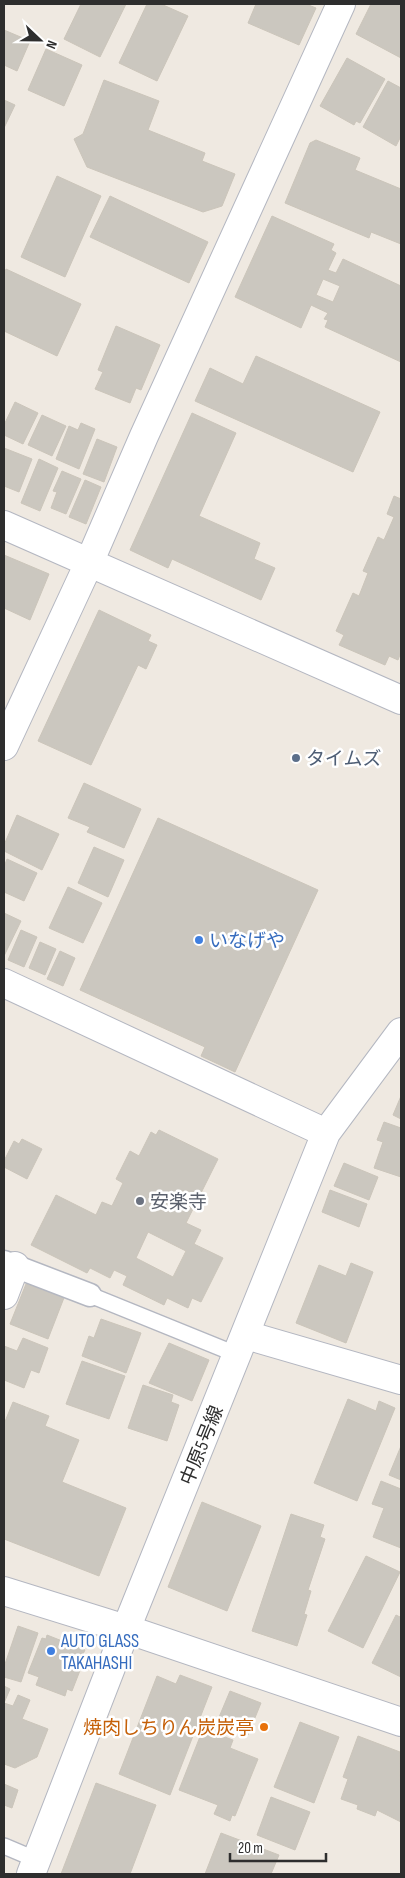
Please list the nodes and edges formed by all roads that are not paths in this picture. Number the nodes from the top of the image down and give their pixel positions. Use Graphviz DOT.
graph roads {
  1 [pos="340,4"];
  2 [pos="4,525"];
  3 [pos="90,563"];
  4 [pos="401,700"];
  5 [pos="4,746"];
  6 [pos="4,982"];
  7 [pos="401,1032"];
  8 [pos="390,1069"];
  9 [pos="326,1133"];
  10 [pos="9,1264"];
  11 [pos="4,1295"];
  12 [pos="90,1295"];
  13 [pos="242,1345"];
  14 [pos="401,1380"];
  15 [pos="4,1592"];
  16 [pos="126,1629"];
  17 [pos="401,1722"];
  18 [pos="4,1846"];
  19 [pos="34,1867"];
  1 -- 3 [label="street"];
  2 -- 3 [label="street"];
  3 -- 4 [label="street"];
  3 -- 5 [label="street"];
  6 -- 9 [label="street"];
  7 -- 8 [label="street, 中原5号線"];
  8 -- 9 [label="street, 中原5号線"];
  9 -- 13 [label="street, 中原5号線"];
  10 -- 11 [label="street"];
  10 -- 12 [label="street"];
  12 -- 13 [label="lane"];
  13 -- 14 [label="street"];
  13 -- 16 [label="street, 中原5号線"];
  15 -- 16 [label="street"];
  16 -- 17 [label="street"];
  16 -- 19 [label="street, 中原5号線"];
  18 -- 19 [label="lane"];
}
